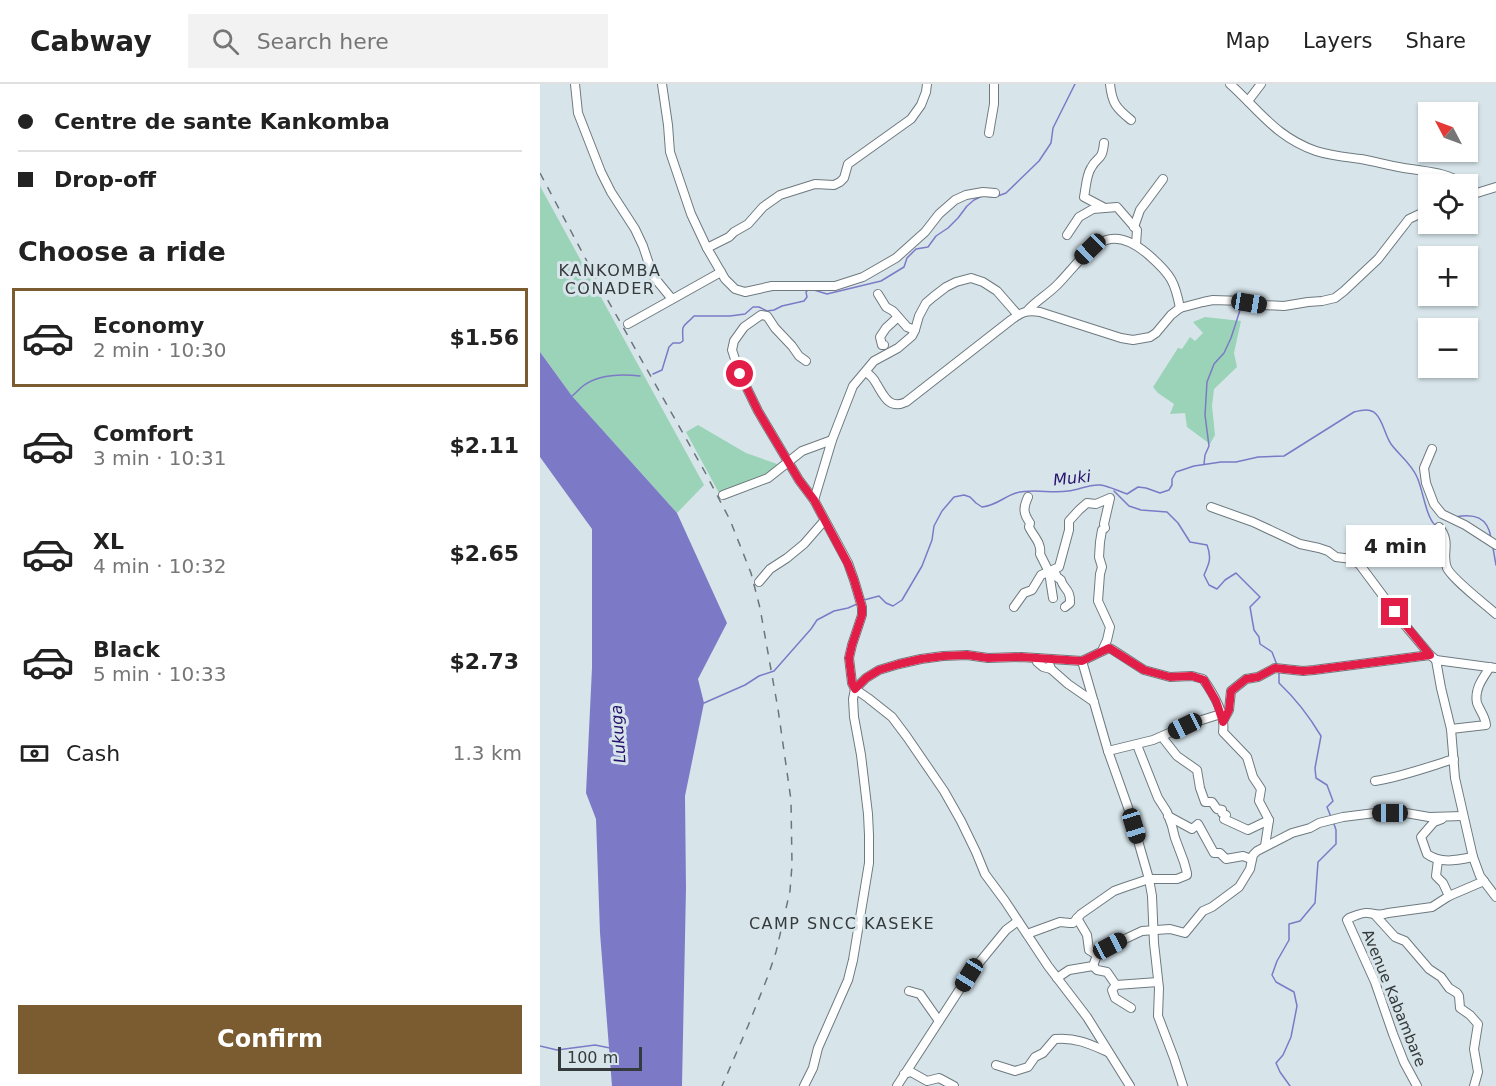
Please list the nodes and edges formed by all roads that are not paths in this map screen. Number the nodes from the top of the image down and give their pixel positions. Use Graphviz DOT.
graph roads {
  1 [pos="575,84"];
  2 [pos="662,84"];
  3 [pos="927,84"];
  4 [pos="994,84"];
  5 [pos="1110,84"];
  6 [pos="1230,84"];
  7 [pos="1261,84"];
  8 [pos="1248,101"];
  9 [pos="1131,120"];
  10 [pos="989,133"];
  11 [pos="1104,143"];
  12 [pos="1442,174"];
  13 [pos="1163,179"];
  14 [pos="1496,187"];
  15 [pos="1478,190"];
  16 [pos="995,193"];
  17 [pos="1104,208"];
  18 [pos="1418,215"];
  19 [pos="1134,227"];
  20 [pos="1067,235"];
  21 [pos="1136,245"];
  22 [pos="707,248"];
  23 [pos="721,272"];
  24 [pos="878,294"];
  25 [pos="672,299"];
  26 [pos="1180,308"];
  27 [pos="1028,310"];
  28 [pos="1018,315"];
  29 [pos="898,317"];
  30 [pos="628,324"];
  31 [pos="915,330"];
  32 [pos="884,345"];
  33 [pos="806,361"];
  34 [pos="866,372"];
  35 [pos="832,440"];
  36 [pos="1432,449"];
  37 [pos="789,462"];
  38 [pos="723,495"];
  39 [pos="1028,497"];
  40 [pos="814,500"];
  41 [pos="1211,507"];
  42 [pos="824,521"];
  43 [pos="1439,526"];
  44 [pos="1496,545"];
  45 [pos="1051,571"];
  46 [pos="759,582"];
  47 [pos="1053,598"];
  48 [pos="1014,607"];
  49 [pos="1065,607"];
  50 [pos="1496,614"];
  51 [pos="1102,651"];
  52 [pos="1433,657"];
  53 [pos="1037,658"];
  54 [pos="1046,658"];
  55 [pos="1082,661"];
  56 [pos="1493,668"];
  57 [pos="1051,669"];
  58 [pos="855,689"];
  59 [pos="1094,702"];
  60 [pos="1222,718"];
  61 [pos="1451,729"];
  62 [pos="1162,736"];
  63 [pos="1137,745"];
  64 [pos="1108,751"];
  65 [pos="1454,759"];
  66 [pos="1375,781"];
  67 [pos="1168,816"];
  68 [pos="1423,816"];
  69 [pos="1463,816"];
  70 [pos="1448,817"];
  71 [pos="1269,820"];
  72 [pos="1424,833"];
  73 [pos="1265,846"];
  74 [pos="1473,857"];
  75 [pos="1251,859"];
  76 [pos="1438,860"];
  77 [pos="1149,879"];
  78 [pos="1484,881"];
  79 [pos="1449,896"];
  80 [pos="1496,897"];
  81 [pos="1375,915"];
  82 [pos="1077,918"];
  83 [pos="1018,921"];
  84 [pos="1154,929"];
  85 [pos="1027,934"];
  86 [pos="1097,955"];
  87 [pos="1093,966"];
  88 [pos="1057,978"];
  89 [pos="1158,982"];
  90 [pos="1116,984"];
  91 [pos="909,991"];
  92 [pos="1131,1008"];
  93 [pos="939,1022"];
  94 [pos="1109,1053"];
  95 [pos="996,1065"];
  96 [pos="904,1074"];
  97 [pos="804,1086"];
  98 [pos="897,1086"];
  99 [pos="954,1086"];
  100 [pos="1130,1086"];
  101 [pos="1183,1086"];
  102 [pos="1417,1086"];
  103 [pos="1474,1086"];
  1 -- 25 [label="street"];
  2 -- 22 [label="street"];
  3 -- 22 [label="street"];
  4 -- 10 [label="street"];
  5 -- 9 [label="street"];
  6 -- 8 [label="street"];
  7 -- 8 [label="street"];
  8 -- 12 [label="street"];
  11 -- 17 [label="street"];
  13 -- 19 [label="street"];
  14 -- 15 [label="street"];
  16 -- 23 [label="street"];
  17 -- 19 [label="street"];
  17 -- 20 [label="street"];
  18 -- 26 [label="street"];
  19 -- 21 [label="street"];
  21 -- 26 [label="street"];
  21 -- 27 [label="street"];
  22 -- 23 [label="street"];
  23 -- 25 [label="street"];
  24 -- 29 [label="street"];
  25 -- 30 [label="street"];
  26 -- 27 [label="street"];
  27 -- 28 [label="street"];
  28 -- 31 [label="street"];
  28 -- 34 [label="street"];
  29 -- 31 [label="street"];
  29 -- 32 [label="street"];
  31 -- 34 [label="street"];
  33 -- 37 [label="street"];
  34 -- 35 [label="street"];
  35 -- 37 [label="street"];
  35 -- 40 [label="street"];
  36 -- 44 [label="street"];
  37 -- 38 [label="street"];
  37 -- 40 [label="street"];
  39 -- 45 [label="street"];
  40 -- 42 [label="street"];
  41 -- 52 [label="street"];
  42 -- 46 [label="street"];
  42 -- 58 [label="street"];
  43 -- 50 [label="street"];
  45 -- 47 [label="street"];
  45 -- 48 [label="street"];
  45 -- 49 [label="street"];
  45 -- 51 [label="street"];
  51 -- 55 [label="street"];
  51 -- 60 [label="street"];
  52 -- 56 [label="street"];
  52 -- 60 [label="street"];
  52 -- 61 [label="street"];
  53 -- 54 [label="street"];
  53 -- 57 [label="street"];
  53 -- 58 [label="street"];
  54 -- 55 [label="street"];
  54 -- 57 [label="street"];
  55 -- 59 [label="street"];
  56 -- 61 [label="street"];
  57 -- 59 [label="street"];
  58 -- 83 [label="street"];
  58 -- 97 [label="street"];
  59 -- 64 [label="street"];
  60 -- 62 [label="street"];
  60 -- 71 [label="street"];
  61 -- 65 [label="street"];
  62 -- 63 [label="street"];
  62 -- 71 [label="street"];
  63 -- 64 [label="street"];
  63 -- 67 [label="street"];
  64 -- 77 [label="street"];
  65 -- 66 [label="street"];
  65 -- 69 [label="street"];
  67 -- 75 [label="street"];
  67 -- 77 [label="street"];
  68 -- 70 [label="street"];
  68 -- 72 [label="street"];
  68 -- 73 [label="street"];
  69 -- 70 [label="street"];
  69 -- 74 [label="street"];
  70 -- 72 [label="street"];
  71 -- 73 [label="street"];
  72 -- 76 [label="street"];
  73 -- 75 [label="street"];
  74 -- 76 [label="street"];
  74 -- 78 [label="street"];
  75 -- 84 [label="street"];
  76 -- 79 [label="street"];
  77 -- 82 [label="street"];
  77 -- 84 [label="street"];
  78 -- 79 [label="street"];
  78 -- 80 [label="street"];
  79 -- 81 [label="street"];
  81 -- 102 [label="street, Avenue Kabambare"];
  81 -- 103 [label="street"];
  82 -- 85 [label="street"];
  82 -- 86 [label="street"];
  83 -- 85 [label="street"];
  83 -- 93 [label="street"];
  84 -- 86 [label="street"];
  84 -- 89 [label="street"];
  85 -- 88 [label="street"];
  86 -- 87 [label="street"];
  87 -- 88 [label="street"];
  87 -- 90 [label="street"];
  88 -- 94 [label="street"];
  89 -- 90 [label="street"];
  89 -- 101 [label="street"];
  90 -- 92 [label="street"];
  91 -- 93 [label="street"];
  93 -- 96 [label="street"];
  94 -- 95 [label="street"];
  94 -- 100 [label="street"];
  96 -- 98 [label="street"];
  96 -- 99 [label="street"];
}
